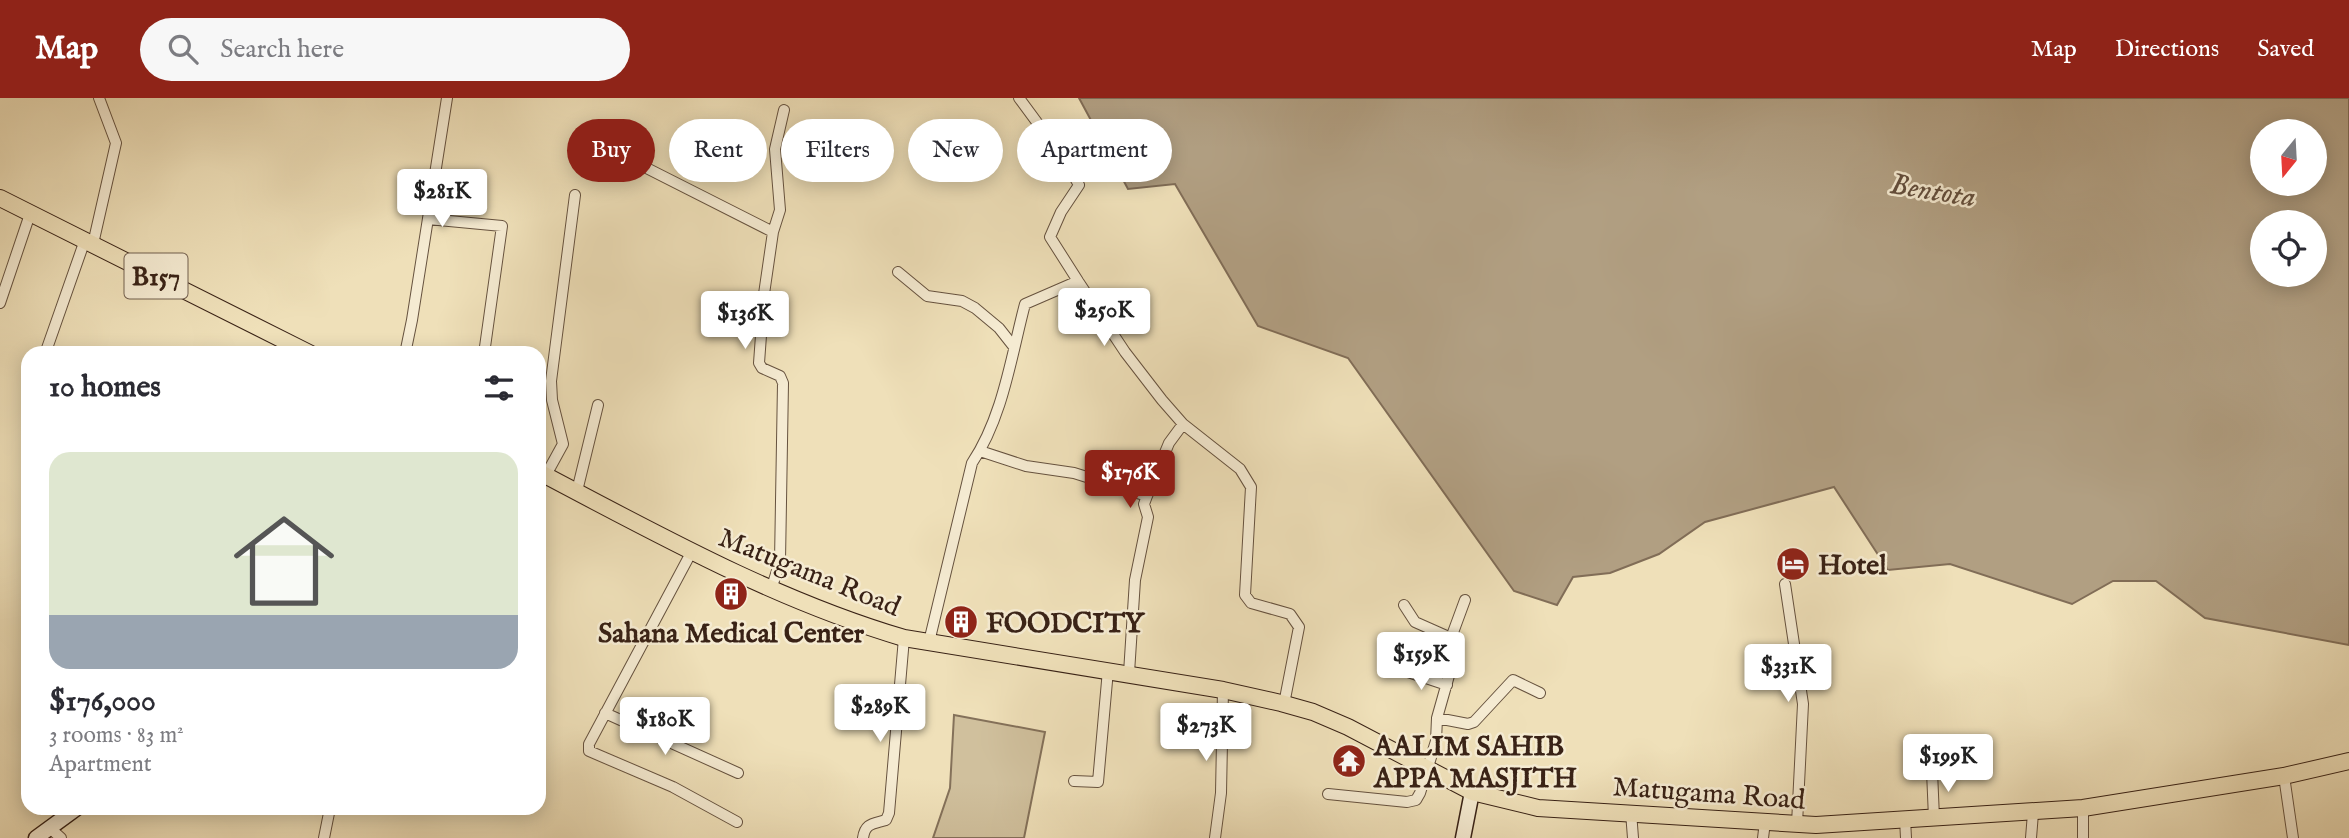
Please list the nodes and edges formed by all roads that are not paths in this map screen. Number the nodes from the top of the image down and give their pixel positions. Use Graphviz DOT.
graph roads {
  1 [pos="99,98"];
  2 [pos="447,98"];
  3 [pos="1019,98"];
  4 [pos="784,110"];
  5 [pos="655,172"];
  6 [pos="575,195"];
  7 [pos="0,198"];
  8 [pos="30,214"];
  9 [pos="428,219"];
  10 [pos="773,232"];
  11 [pos="89,242"];
  12 [pos="898,272"];
  13 [pos="1078,281"];
  14 [pos="0,303"];
  15 [pos="48,346"];
  16 [pos="296,346"];
  17 [pos="406,346"];
  18 [pos="485,346"];
  19 [pos="1014,346"];
  20 [pos="598,405"];
  21 [pos="1183,424"];
  22 [pos="980,451"];
  23 [pos="546,469"];
  24 [pos="546,475"];
  25 [pos="577,491"];
  26 [pos="1147,496"];
  27 [pos="692,551"];
  28 [pos="1785,584"];
  29 [pos="771,590"];
  30 [pos="1465,600"];
  31 [pos="1404,605"];
  32 [pos="904,638"];
  33 [pos="1451,638"];
  34 [pos="929,642"];
  35 [pos="1108,670"];
  36 [pos="1405,671"];
  37 [pos="1129,673"];
  38 [pos="1447,685"];
  39 [pos="1223,690"];
  40 [pos="1540,693"];
  41 [pos="1284,704"];
  42 [pos="605,713"];
  43 [pos="1437,718"];
  44 [pos="2349,761"];
  45 [pos="1428,770"];
  46 [pos="1931,771"];
  47 [pos="738,773"];
  48 [pos="2284,776"];
  49 [pos="1073,781"];
  50 [pos="1472,792"];
  51 [pos="1328,794"];
  52 [pos="2083,808"];
  53 [pos="1631,812"];
  54 [pos="2033,813"];
  55 [pos="71,815"];
  56 [pos="329,815"];
  57 [pos="1934,818"];
  58 [pos="1905,819"];
  59 [pos="737,822"];
  60 [pos="1797,824"];
  61 [pos="1764,830"];
  62 [pos="56,834"];
  63 [pos="36,838"];
  64 [pos="324,838"];
  65 [pos="863,838"];
  66 [pos="1215,838"];
  67 [pos="1463,838"];
  68 [pos="1633,838"];
  69 [pos="1906,838"];
  70 [pos="2031,838"];
  71 [pos="2083,838"];
  72 [pos="2293,838"];
  1 -- 11 [label="street"];
  2 -- 9 [label="street"];
  3 -- 13 [label="street"];
  4 -- 10 [label="street"];
  5 -- 10 [label="street"];
  6 -- 23 [label="street"];
  7 -- 8 [label="main road, B157"];
  8 -- 11 [label="main road, B157"];
  8 -- 14 [label="street"];
  9 -- 17 [label="street"];
  9 -- 18 [label="street"];
  10 -- 29 [label="street"];
  11 -- 15 [label="street"];
  11 -- 16 [label="main road, B157"];
  12 -- 19 [label="street"];
  13 -- 19 [label="street"];
  13 -- 21 [label="street"];
  19 -- 22 [label="street"];
  20 -- 25 [label="street"];
  21 -- 26 [label="street"];
  21 -- 41 [label="street"];
  22 -- 26 [label="street"];
  22 -- 34 [label="street"];
  24 -- 25 [label="main road, Matugama Road"];
  25 -- 27 [label="main road, Matugama Road"];
  26 -- 37 [label="street"];
  27 -- 29 [label="main road, Matugama Road"];
  27 -- 42 [label="street"];
  28 -- 60 [label="street"];
  29 -- 32 [label="main road, Matugama Road"];
  30 -- 33 [label="street"];
  31 -- 33 [label="street"];
  32 -- 34 [label="main road, Matugama Road"];
  32 -- 65 [label="street"];
  33 -- 38 [label="street"];
  34 -- 35 [label="main road, Matugama Road"];
  35 -- 37 [label="main road, Matugama Road"];
  35 -- 49 [label="street"];
  36 -- 38 [label="street"];
  37 -- 39 [label="main road, Matugama Road"];
  38 -- 43 [label="street"];
  39 -- 41 [label="main road, Matugama Road"];
  39 -- 66 [label="street"];
  40 -- 43 [label="street"];
  41 -- 45 [label="main road, Matugama Road"];
  42 -- 47 [label="street"];
  42 -- 59 [label="street"];
  43 -- 45 [label="street"];
  44 -- 48 [label="main road, Matugama Road"];
  45 -- 50 [label="main road, Matugama Road"];
  45 -- 51 [label="street"];
  46 -- 57 [label="street"];
  48 -- 52 [label="main road, Matugama Road"];
  48 -- 72 [label="street"];
  50 -- 53 [label="main road, Matugama Road"];
  50 -- 67 [label="street"];
  52 -- 54 [label="main road, Matugama Road"];
  52 -- 71 [label="street"];
  53 -- 61 [label="main road, Matugama Road"];
  53 -- 68 [label="street"];
  54 -- 57 [label="main road, Matugama Road"];
  54 -- 70 [label="street"];
  55 -- 62 [label="street"];
  56 -- 64 [label="street"];
  57 -- 58 [label="main road, Matugama Road"];
  58 -- 60 [label="main road, Matugama Road"];
  58 -- 69 [label="street"];
  60 -- 61 [label="main road, Matugama Road"];
  62 -- 63 [label="street"];
}
